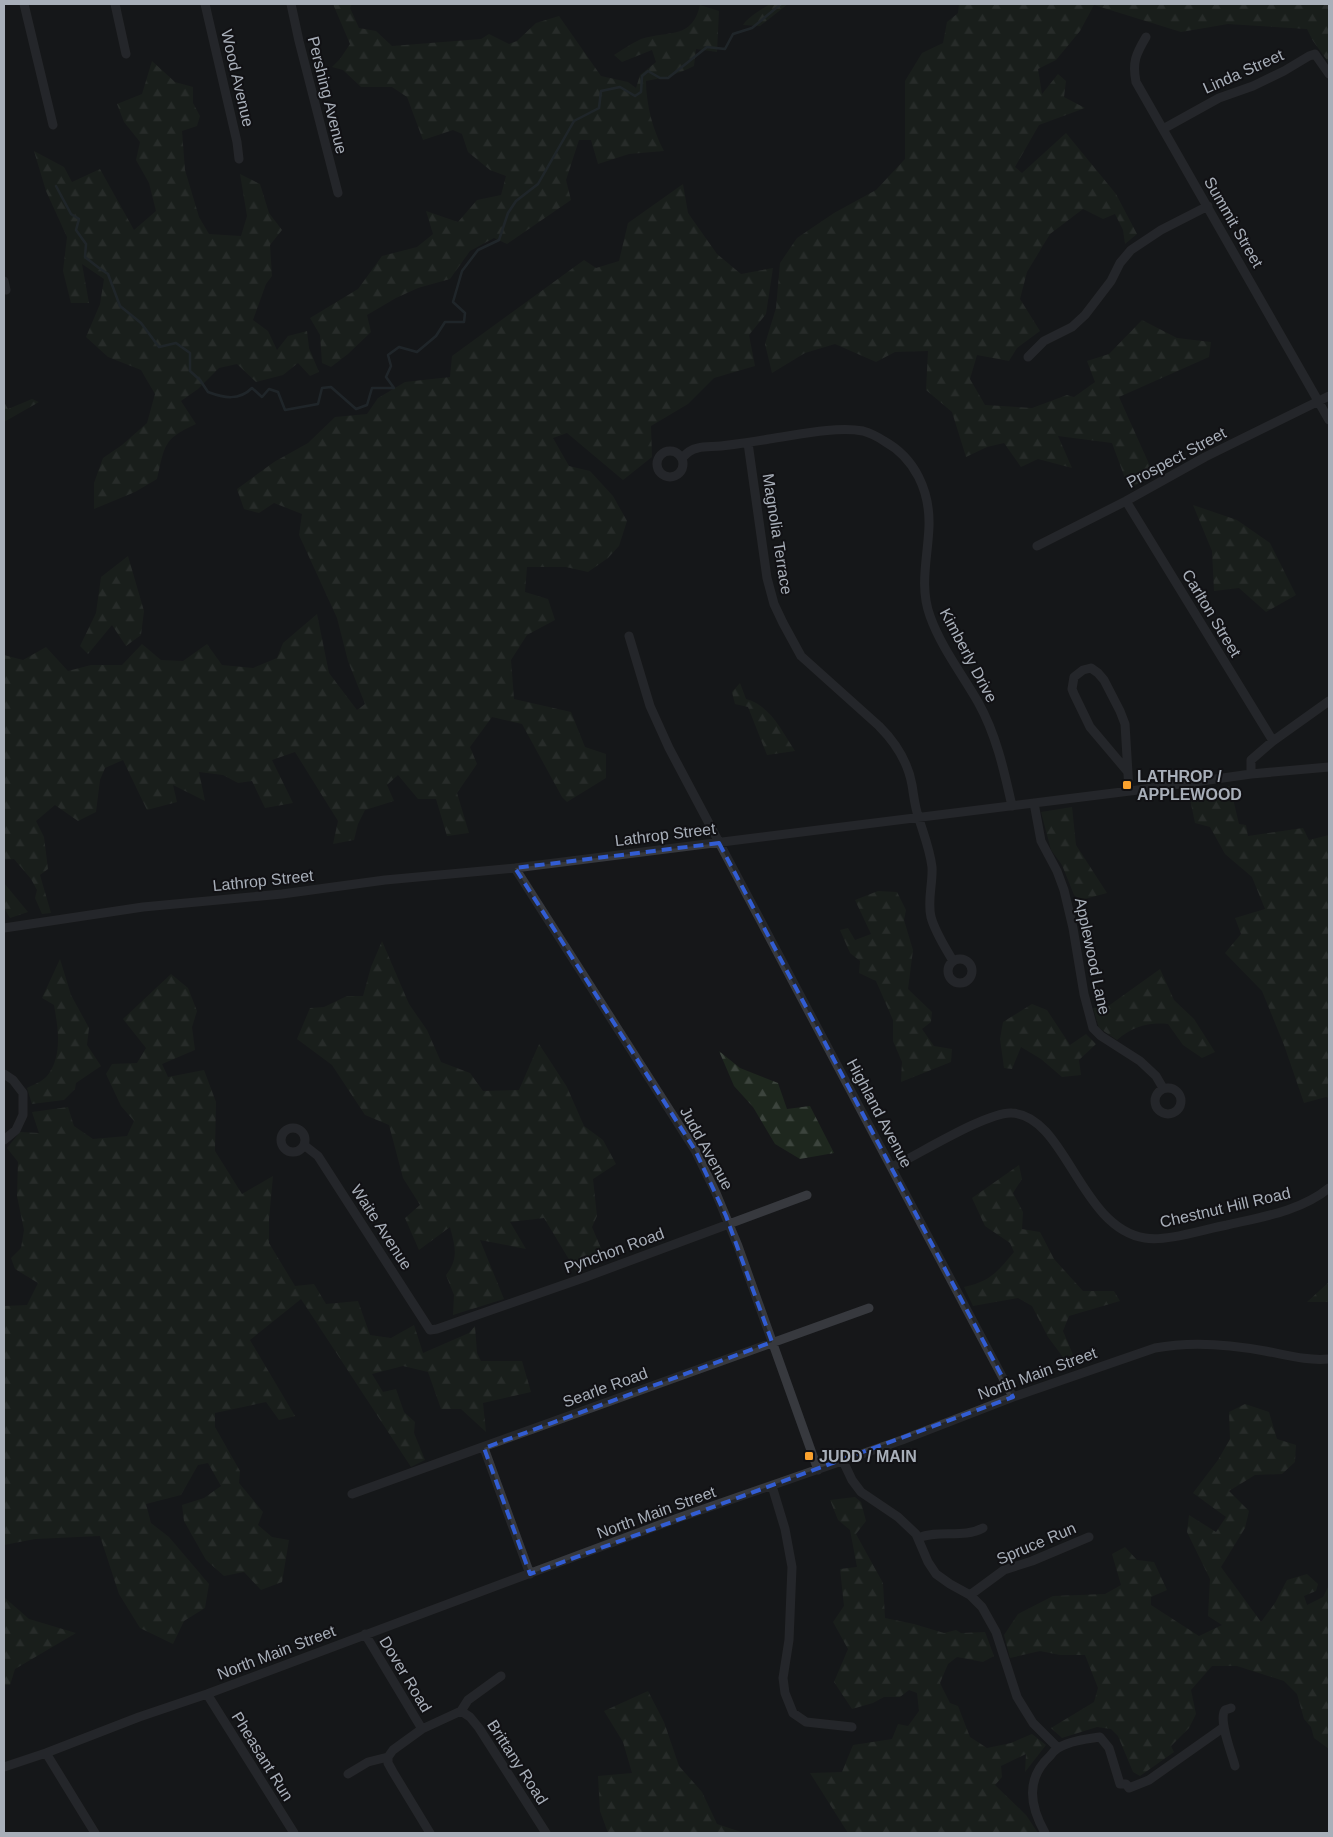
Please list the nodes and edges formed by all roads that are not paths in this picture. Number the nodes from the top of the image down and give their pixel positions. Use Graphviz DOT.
graph roads {
  1 [pos="24,4"];
  2 [pos="115,4"];
  3 [pos="205,4"];
  4 [pos="291,4"];
  5 [pos="1146,37"];
  6 [pos="126,54"];
  7 [pos="1329,74"];
  8 [pos="53,125"];
  9 [pos="1163,129"];
  10 [pos="239,158"];
  11 [pos="338,193"];
  12 [pos="1208,206"];
  13 [pos="1028,357"];
  14 [pos="1329,396"];
  15 [pos="1318,400"];
  16 [pos="1329,420"];
  17 [pos="748,443"];
  18 [pos="682,458"];
  19 [pos="1126,501"];
  20 [pos="1037,546"];
  21 [pos="629,636"];
  22 [pos="1329,701"];
  23 [pos="1273,741"];
  24 [pos="1329,767"];
  25 [pos="1128,772"];
  26 [pos="1251,774"];
  27 [pos="1128,790"];
  28 [pos="1034,803"];
  29 [pos="1012,806"];
  30 [pos="918,818"];
  31 [pos="719,843"];
  32 [pos="515,868"];
  33 [pos="4,928"];
  34 [pos="953,961"];
  35 [pos="4,1074"];
  36 [pos="1163,1088"];
  37 [pos="4,1140"];
  38 [pos="304,1145"];
  39 [pos="892,1168"];
  40 [pos="1329,1188"];
  41 [pos="807,1195"];
  42 [pos="729,1223"];
  43 [pos="869,1308"];
  44 [pos="430,1330"];
  45 [pos="772,1342"];
  46 [pos="1329,1359"];
  47 [pos="1013,1397"];
  48 [pos="484,1448"];
  49 [pos="844,1461"];
  50 [pos="818,1470"];
  51 [pos="772,1486"];
  52 [pos="352,1494"];
  53 [pos="983,1528"];
  54 [pos="1089,1537"];
  55 [pos="918,1538"];
  56 [pos="530,1574"];
  57 [pos="970,1595"];
  58 [pos="365,1634"];
  59 [pos="501,1676"];
  60 [pos="207,1694"];
  61 [pos="1231,1708"];
  62 [pos="461,1711"];
  63 [pos="852,1727"];
  64 [pos="1224,1727"];
  65 [pos="422,1729"];
  66 [pos="1058,1748"];
  67 [pos="46,1753"];
  68 [pos="388,1757"];
  69 [pos="1235,1766"];
  70 [pos="4,1767"];
  71 [pos="348,1774"];
  72 [pos="95,1833"];
  73 [pos="294,1833"];
  74 [pos="430,1833"];
  75 [pos="546,1833"];
  76 [pos="1045,1833"];
  1 -- 8 [label="street"];
  2 -- 6 [label="street"];
  3 -- 10 [label="street, Wood Avenue"];
  4 -- 11 [label="street, Pershing Avenue"];
  5 -- 9 [label="street, Summit Street"];
  7 -- 9 [label="street, Linda Street"];
  9 -- 12 [label="street, Summit Street"];
  12 -- 13 [label="street"];
  12 -- 15 [label="street, Summit Street"];
  14 -- 15 [label="street, Prospect Street"];
  15 -- 16 [label="street, Summit Street"];
  15 -- 19 [label="street, Prospect Street"];
  17 -- 18 [label="street, Kimberly Drive"];
  17 -- 29 [label="street, Kimberly Drive"];
  17 -- 30 [label="street, Magnolia Terrace"];
  19 -- 20 [label="street, Prospect Street"];
  19 -- 23 [label="street, Carlton Street"];
  21 -- 31 [label="street, Highland Avenue"];
  22 -- 23 [label="street"];
  23 -- 26 [label="street"];
  24 -- 26 [label="street, Lathrop Street"];
  25 -- 25 [label="street"];
  25 -- 27 [label="street"];
  26 -- 27 [label="street, Lathrop Street"];
  27 -- 28 [label="street, Lathrop Street"];
  28 -- 29 [label="street, Lathrop Street"];
  28 -- 36 [label="street, Applewood Lane"];
  29 -- 30 [label="street, Lathrop Street"];
  30 -- 31 [label="street, Lathrop Street"];
  30 -- 34 [label="street, Magnolia Terrace"];
  31 -- 32 [label="street, Lathrop Street"];
  31 -- 39 [label="street, Highland Avenue"];
  32 -- 33 [label="street, Lathrop Street"];
  32 -- 42 [label="street, Judd Avenue"];
  35 -- 37 [label="street"];
  38 -- 44 [label="street, Waite Avenue"];
  39 -- 40 [label="street, Chestnut Hill Road"];
  39 -- 47 [label="street, Highland Avenue"];
  41 -- 42 [label="street, Pynchon Road"];
  42 -- 44 [label="street, Pynchon Road"];
  42 -- 45 [label="street, Judd Avenue"];
  43 -- 45 [label="street, Searle Road"];
  45 -- 48 [label="street, Searle Road"];
  45 -- 50 [label="street, Judd Avenue"];
  46 -- 47 [label="street, North Main Street"];
  47 -- 49 [label="street, North Main Street"];
  48 -- 52 [label="street, Searle Road"];
  48 -- 56 [label="street"];
  49 -- 50 [label="street, North Main Street"];
  49 -- 55 [label="street"];
  50 -- 51 [label="street, North Main Street"];
  51 -- 56 [label="street, North Main Street"];
  51 -- 63 [label="street"];
  53 -- 55 [label="street"];
  54 -- 57 [label="street, Spruce Run"];
  55 -- 57 [label="street"];
  56 -- 58 [label="street, North Main Street"];
  57 -- 66 [label="street"];
  58 -- 60 [label="street, North Main Street"];
  58 -- 65 [label="street, Dover Road"];
  59 -- 62 [label="street"];
  60 -- 67 [label="street, North Main Street"];
  60 -- 73 [label="street, Pheasant Run"];
  61 -- 64 [label="street"];
  62 -- 65 [label="street"];
  62 -- 75 [label="street, Brittany Road"];
  64 -- 66 [label="street"];
  64 -- 69 [label="street"];
  65 -- 68 [label="street"];
  66 -- 76 [label="street"];
  67 -- 70 [label="street, North Main Street"];
  67 -- 72 [label="street"];
  68 -- 71 [label="street"];
  68 -- 74 [label="street"];
}
